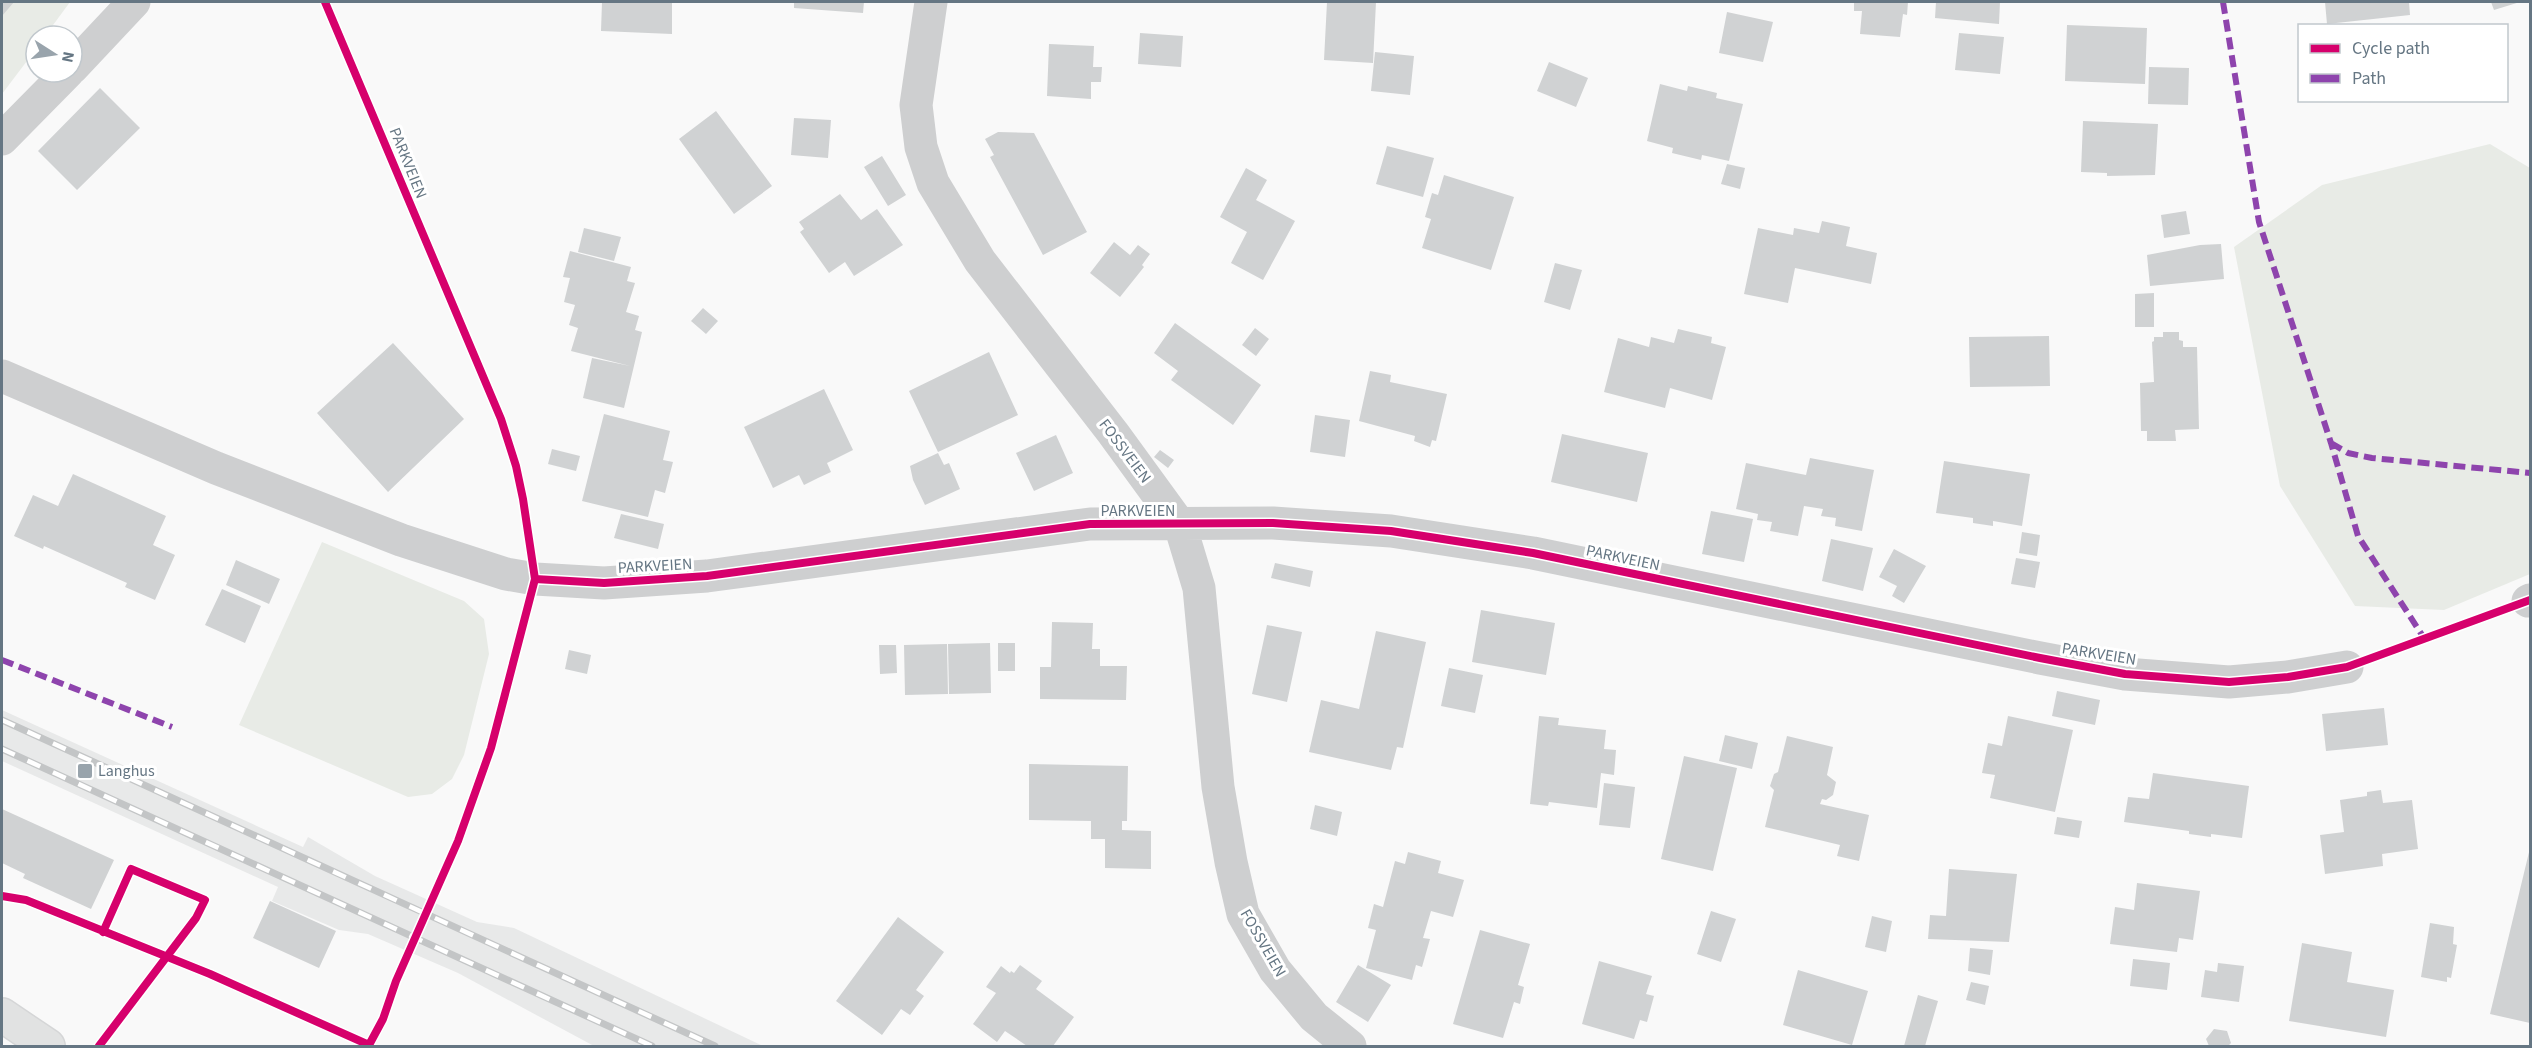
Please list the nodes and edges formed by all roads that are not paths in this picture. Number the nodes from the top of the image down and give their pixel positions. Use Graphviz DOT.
graph roads {
  1 [pos="134,2"];
  2 [pos="931,2"];
  3 [pos="84,55"];
  4 [pos="56,84"];
  5 [pos="2,138"];
  6 [pos="2,376"];
  7 [pos="1180,525"];
  8 [pos="2347,667"];
  9 [pos="2,1015"];
  10 [pos="48,1047"];
  11 [pos="1350,1047"];
  1 -- 3 [label="street"];
  2 -- 7 [label="street, FOSSVEIEN"];
  4 -- 5 [label="street"];
  6 -- 7 [label="street, PARKVEIEN"];
  7 -- 8 [label="street, PARKVEIEN"];
  7 -- 11 [label="street, FOSSVEIEN"];
  9 -- 10 [label="main road"];
}
